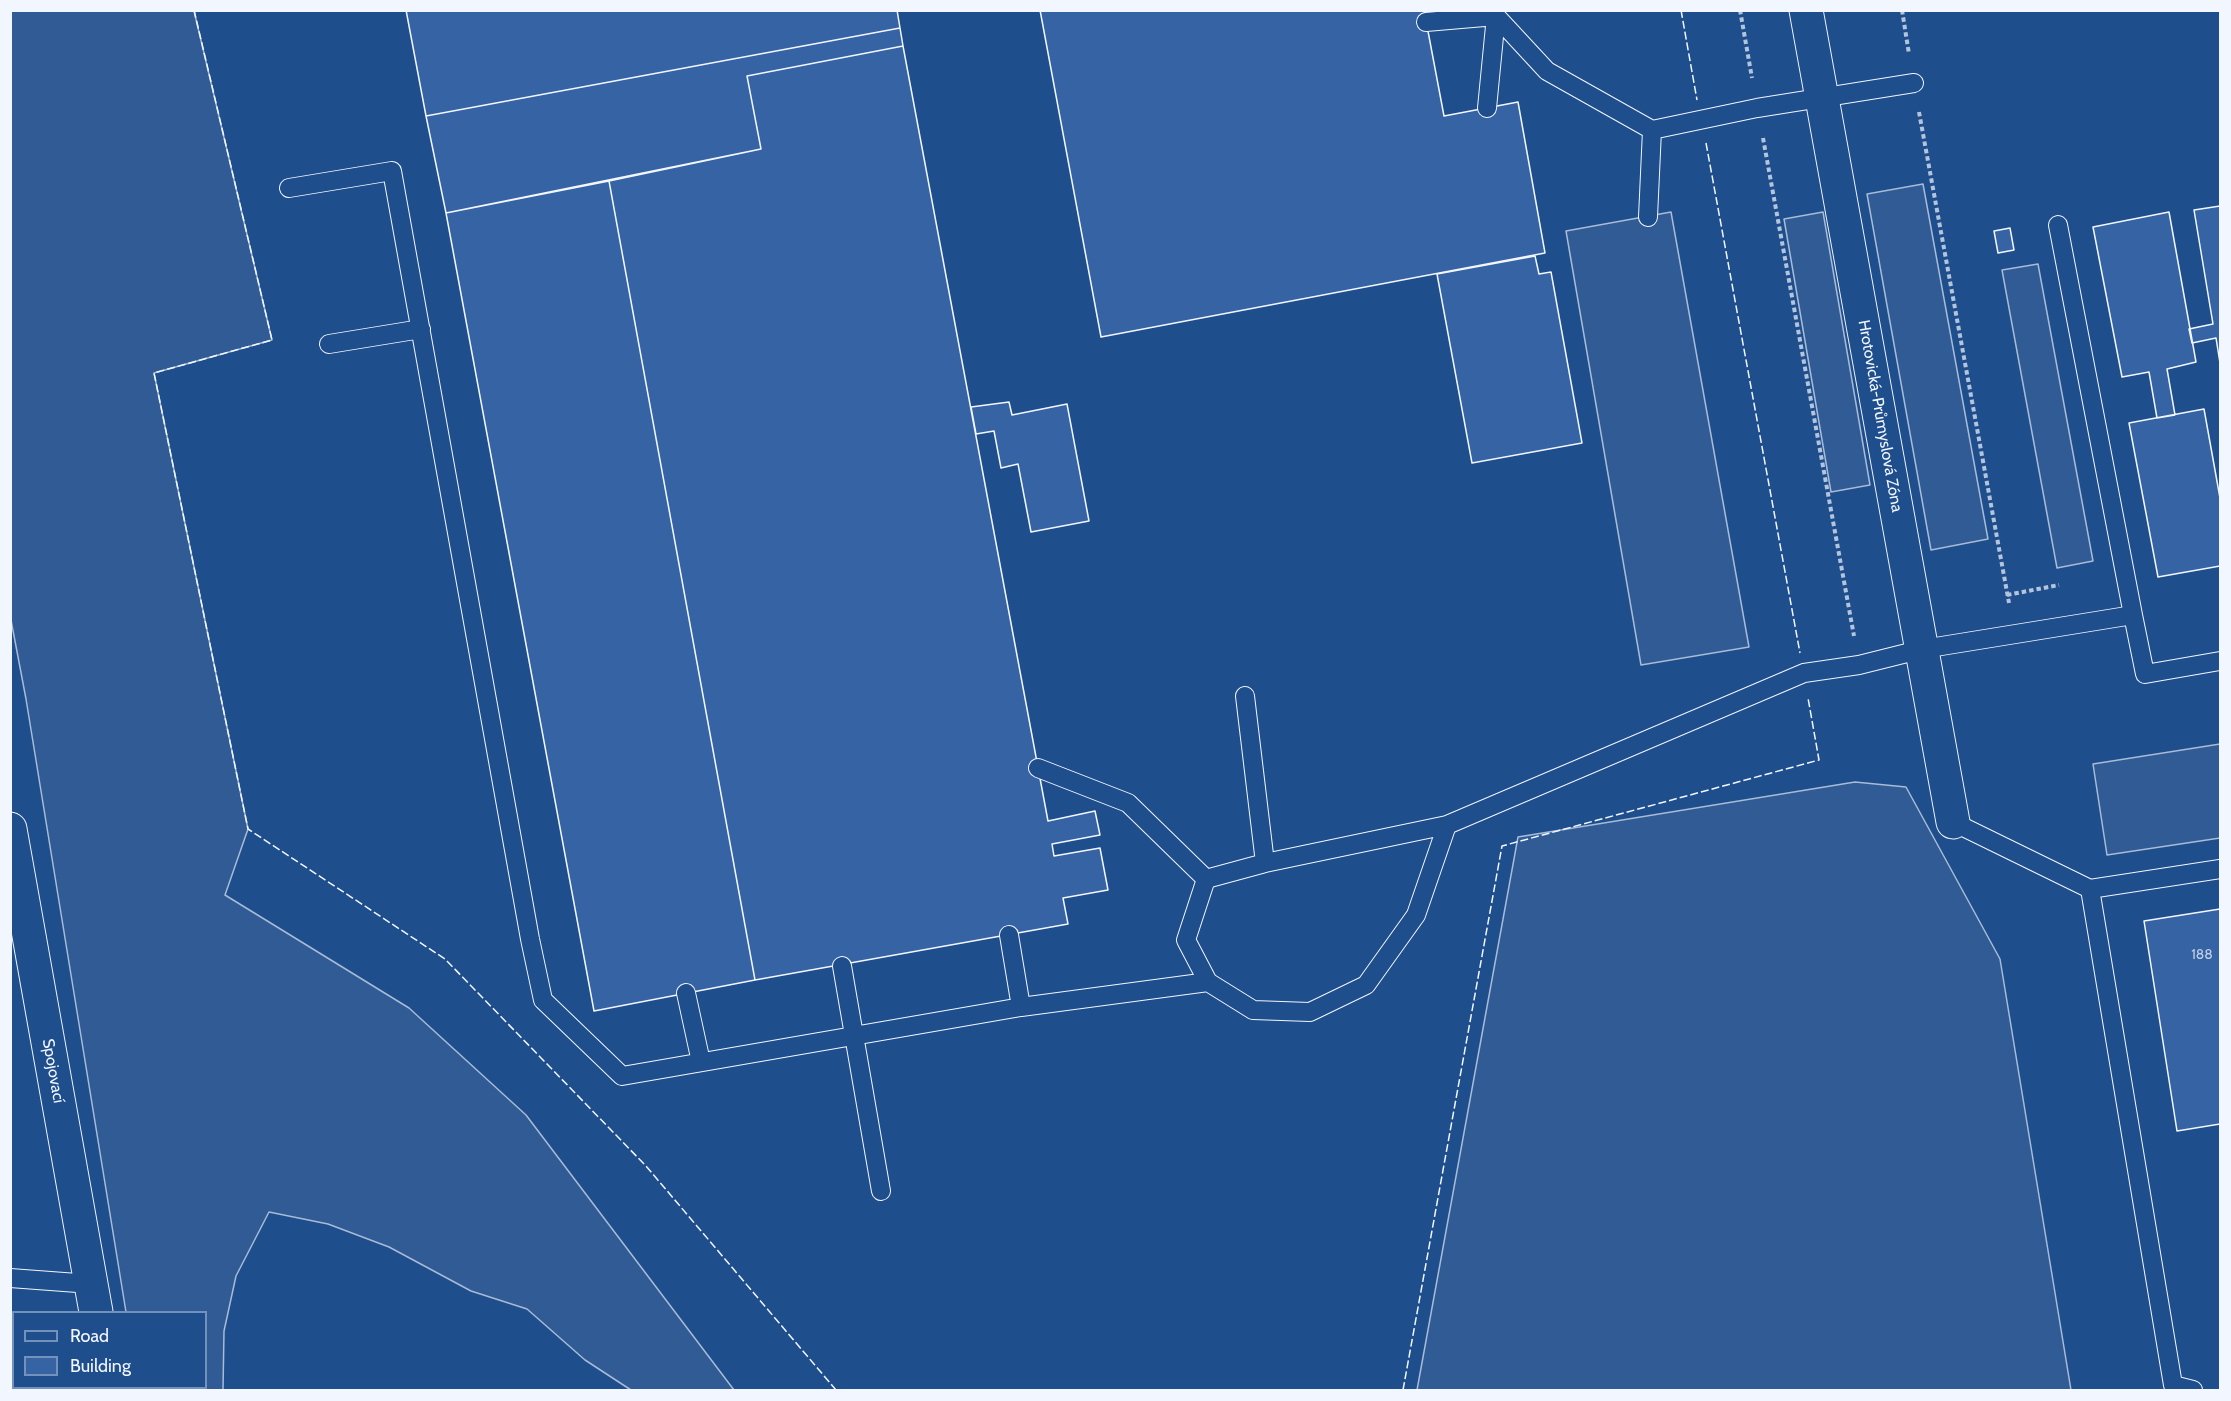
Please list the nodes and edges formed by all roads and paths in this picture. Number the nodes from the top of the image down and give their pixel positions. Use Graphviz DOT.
graph roads {
  1 [pos="1740,10"];
  2 [pos="1806,10"];
  3 [pos="1902,10"];
  4 [pos="1495,13"];
  5 [pos="1426,22"];
  6 [pos="1914,83"];
  7 [pos="1822,99"];
  8 [pos="1487,108"];
  9 [pos="1757,108"];
  10 [pos="1652,130"];
  11 [pos="289,188"];
  12 [pos="1648,217"];
  13 [pos="2058,225"];
  14 [pos="421,329"];
  15 [pos="329,344"];
  16 [pos="2059,585"];
  17 [pos="2007,595"];
  18 [pos="2133,615"];
  19 [pos="2014,634"];
  20 [pos="1923,650"];
  21 [pos="2220,661"];
  22 [pos="1859,665"];
  23 [pos="1245,696"];
  24 [pos="1038,768"];
  25 [pos="1953,822"];
  26 [pos="1447,825"];
  27 [pos="10,829"];
  28 [pos="1265,863"];
  29 [pos="2220,869"];
  30 [pos="1206,879"];
  31 [pos="2090,889"];
  32 [pos="1009,935"];
  33 [pos="842,966"];
  34 [pos="1208,982"];
  35 [pos="686,993"];
  36 [pos="1022,1007"];
  37 [pos="855,1035"];
  38 [pos="701,1062"];
  39 [pos="881,1191"];
  40 [pos="10,1278"];
  41 [pos="94,1298"];
  42 [pos="2193,1390"];
  1 -- 9 [label="path"];
  2 -- 7 [label="street, Hrotovická-Průmyslová Zóna"];
  3 -- 6 [label="path"];
  4 -- 5 [label="lane"];
  4 -- 8 [label="lane"];
  4 -- 10 [label="lane"];
  6 -- 7 [label="lane"];
  6 -- 17 [label="path"];
  7 -- 9 [label="lane"];
  7 -- 20 [label="street, Hrotovická-Průmyslová Zóna"];
  9 -- 10 [label="lane"];
  9 -- 22 [label="path"];
  10 -- 12 [label="lane"];
  11 -- 14 [label="lane"];
  13 -- 18 [label="lane"];
  14 -- 15 [label="lane"];
  14 -- 38 [label="lane"];
  16 -- 17 [label="path"];
  17 -- 19 [label="path"];
  18 -- 19 [label="lane"];
  18 -- 21 [label="lane"];
  19 -- 20 [label="lane"];
  20 -- 22 [label="lane"];
  20 -- 25 [label="street, Hrotovická-Průmyslová Zóna"];
  22 -- 26 [label="lane"];
  23 -- 28 [label="lane"];
  24 -- 30 [label="lane"];
  25 -- 31 [label="lane"];
  26 -- 28 [label="lane"];
  26 -- 34 [label="lane"];
  27 -- 41 [label="street, Spojovací"];
  28 -- 30 [label="lane"];
  29 -- 31 [label="lane"];
  30 -- 34 [label="lane"];
  31 -- 42 [label="lane"];
  32 -- 36 [label="lane"];
  33 -- 37 [label="lane"];
  34 -- 36 [label="lane"];
  35 -- 38 [label="lane"];
  36 -- 37 [label="lane"];
  37 -- 38 [label="lane"];
  37 -- 39 [label="lane"];
  40 -- 41 [label="lane"];
}
